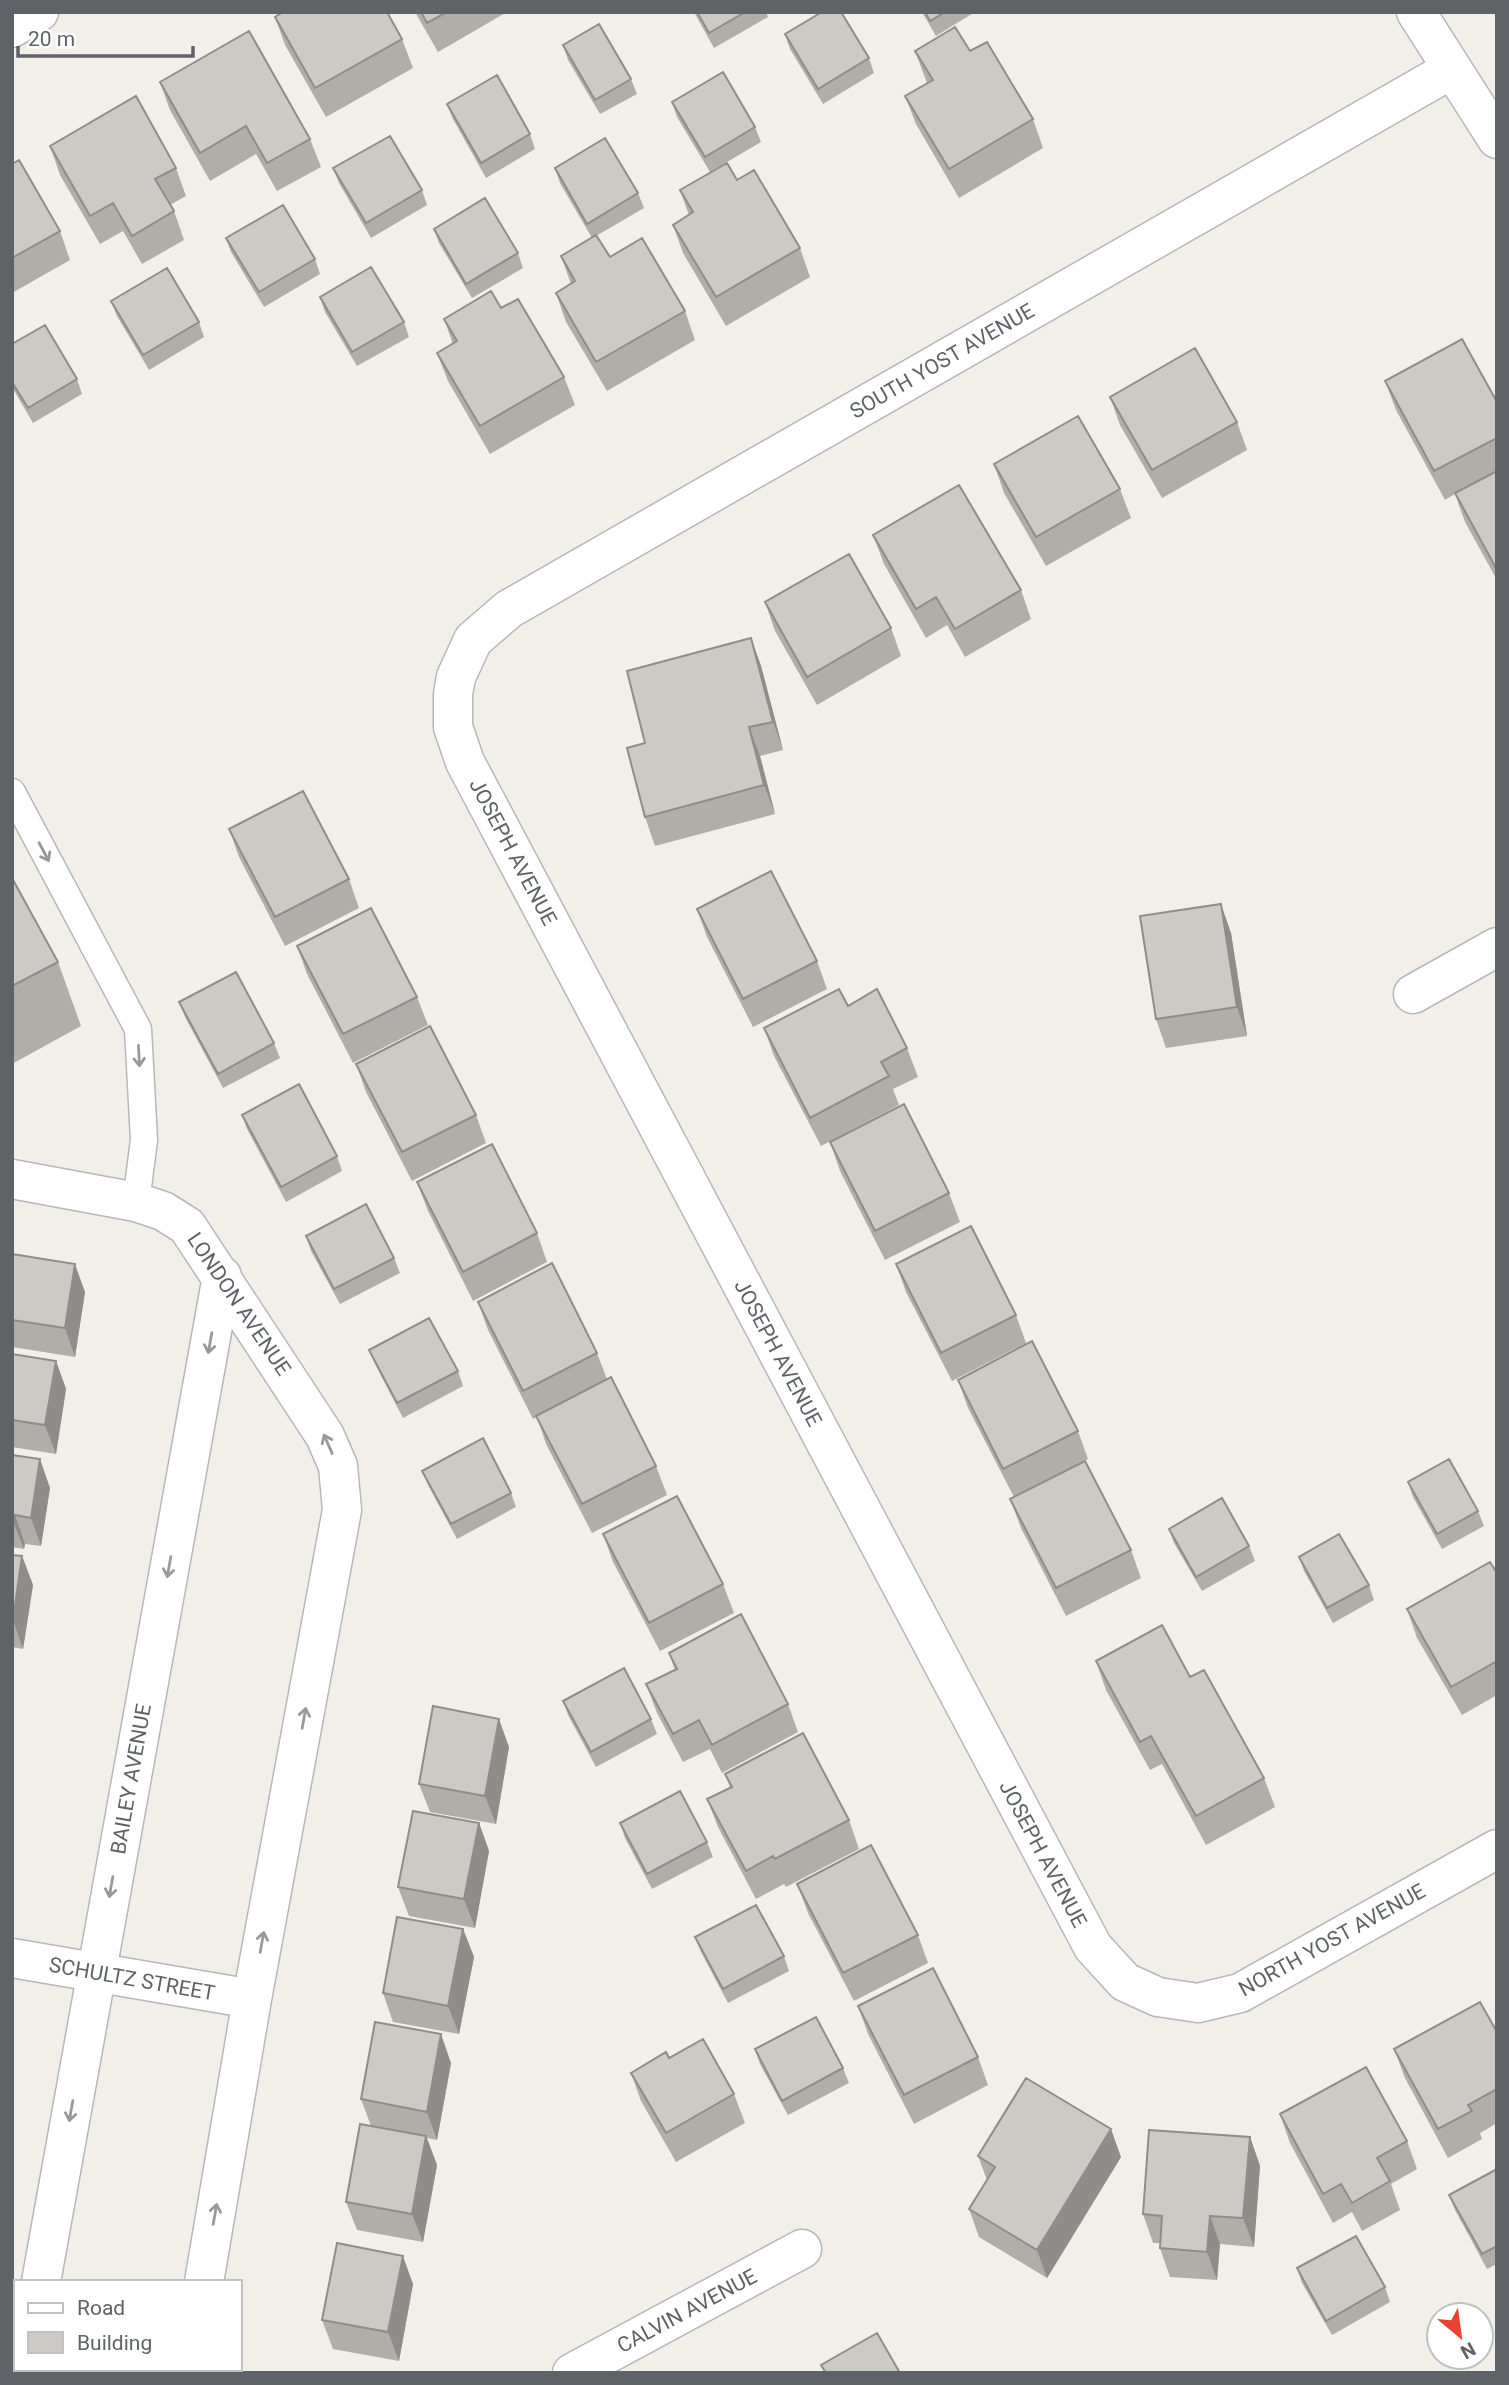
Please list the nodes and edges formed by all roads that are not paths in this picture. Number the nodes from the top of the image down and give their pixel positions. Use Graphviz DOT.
graph roads {
  1 [pos="39,12"];
  2 [pos="1416,12"];
  3 [pos="12,28"];
  4 [pos="1452,69"];
  5 [pos="1497,139"];
  6 [pos="456,677"];
  7 [pos="12,792"];
  8 [pos="1497,947"];
  9 [pos="1413,993"];
  10 [pos="12,1179"];
  11 [pos="136,1202"];
  12 [pos="222,1276"];
  13 [pos="1497,1849"];
  14 [pos="12,1958"];
  15 [pos="95,1973"];
  16 [pos="1158,1997"];
  17 [pos="252,1999"];
  18 [pos="802,2249"];
  19 [pos="41,2280"];
  20 [pos="204,2280"];
  21 [pos="572,2373"];
  1 -- 3 [label="street"];
  2 -- 4 [label="street"];
  4 -- 5 [label="street"];
  4 -- 6 [label="street, SOUTH YOST AVENUE"];
  6 -- 16 [label="street, JOSEPH AVENUE"];
  7 -- 11 [label="lane, one-way"];
  8 -- 9 [label="street"];
  10 -- 11 [label="street, LONDON AVENUE"];
  11 -- 12 [label="street, LONDON AVENUE"];
  12 -- 15 [label="street, BAILEY AVENUE, one-way"];
  17 -- 12 [label="street, LONDON AVENUE, one-way"];
  13 -- 16 [label="street, NORTH YOST AVENUE"];
  14 -- 15 [label="street, SCHULTZ STREET"];
  15 -- 17 [label="street, SCHULTZ STREET"];
  15 -- 19 [label="street, BAILEY AVENUE, one-way"];
  20 -- 17 [label="street, one-way"];
  18 -- 21 [label="street, CALVIN AVENUE"];
}
